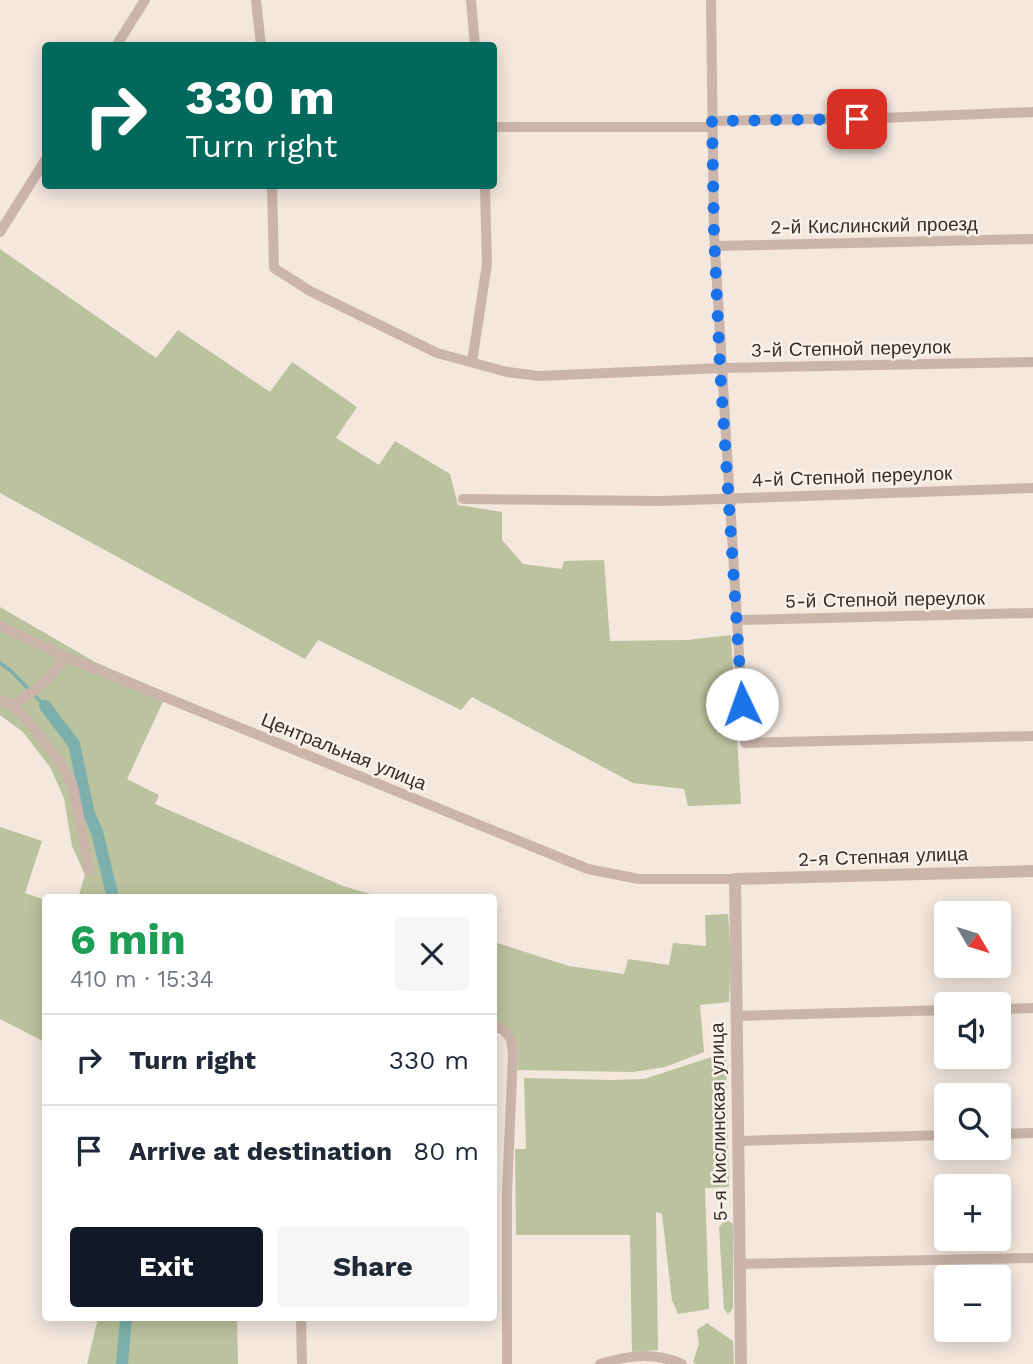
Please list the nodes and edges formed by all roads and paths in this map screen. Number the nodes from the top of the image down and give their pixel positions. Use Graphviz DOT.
graph roads {
  1 [pos="145,0"];
  2 [pos="256,0"];
  3 [pos="471,0"];
  4 [pos="711,0"];
  5 [pos="119,42"];
  6 [pos="261,42"];
  7 [pos="475,42"];
  8 [pos="1033,112"];
  9 [pos="712,124"];
  10 [pos="497,127"];
  11 [pos="42,165"];
  12 [pos="272,189"];
  13 [pos="485,189"];
  14 [pos="0,232"];
  15 [pos="1033,239"];
  16 [pos="715,246"];
  17 [pos="472,362"];
  18 [pos="1033,362"];
  19 [pos="720,368"];
  20 [pos="1033,488"];
  21 [pos="730,496"];
  22 [pos="463,499"];
  23 [pos="1033,613"];
  24 [pos="738,620"];
  25 [pos="0,626"];
  26 [pos="66,657"];
  27 [pos="0,700"];
  28 [pos="742,704"];
  29 [pos="12,705"];
  30 [pos="1033,736"];
  31 [pos="745,743"];
  32 [pos="89,870"];
  33 [pos="1033,871"];
  34 [pos="734,879"];
  35 [pos="1033,1008"];
  36 [pos="1011,1009"];
  37 [pos="934,1010"];
  38 [pos="736,1016"];
  39 [pos="498,1028"];
  40 [pos="1033,1133"];
  41 [pos="1011,1134"];
  42 [pos="934,1136"];
  43 [pos="738,1141"];
  44 [pos="1033,1258"];
  45 [pos="739,1264"];
  46 [pos="301,1321"];
  47 [pos="302,1364"];
  48 [pos="507,1364"];
  49 [pos="600,1364"];
  50 [pos="682,1364"];
  51 [pos="741,1364"];
  1 -- 5 [label="street"];
  2 -- 6 [label="street"];
  3 -- 7 [label="street"];
  4 -- 9 [label="street"];
  8 -- 9 [label="street"];
  9 -- 10 [label="street"];
  9 -- 16 [label="street"];
  11 -- 14 [label="street"];
  12 -- 17 [label="street, 3-й Степной переулок"];
  13 -- 17 [label="street"];
  15 -- 16 [label="street, 2-й Кислинский проезд"];
  16 -- 19 [label="street"];
  17 -- 19 [label="street, 3-й Степной переулок"];
  18 -- 19 [label="street, 3-й Степной переулок"];
  19 -- 21 [label="street"];
  20 -- 21 [label="street, 4-й Степной переулок"];
  21 -- 22 [label="street, 4-й Степной переулок"];
  21 -- 24 [label="street"];
  23 -- 24 [label="street, 5-й Степной переулок"];
  24 -- 28 [label="street"];
  25 -- 26 [label="street, Центральная улица"];
  26 -- 29 [label="street"];
  26 -- 34 [label="street, Центральная улица"];
  27 -- 29 [label="street"];
  29 -- 32 [label="street"];
  30 -- 31 [label="street"];
  33 -- 34 [label="street, 2-я Степная улица"];
  34 -- 38 [label="street, 5-я Кислинская улица"];
  35 -- 36 [label="street"];
  37 -- 38 [label="street"];
  38 -- 43 [label="street, 5-я Кислинская улица"];
  39 -- 48 [label="street"];
  40 -- 41 [label="street"];
  42 -- 43 [label="street"];
  43 -- 45 [label="street, 5-я Кислинская улица"];
  44 -- 45 [label="street"];
  45 -- 51 [label="street, 5-я Кислинская улица"];
  46 -- 47 [label="street"];
  49 -- 50 [label="street"];
}
